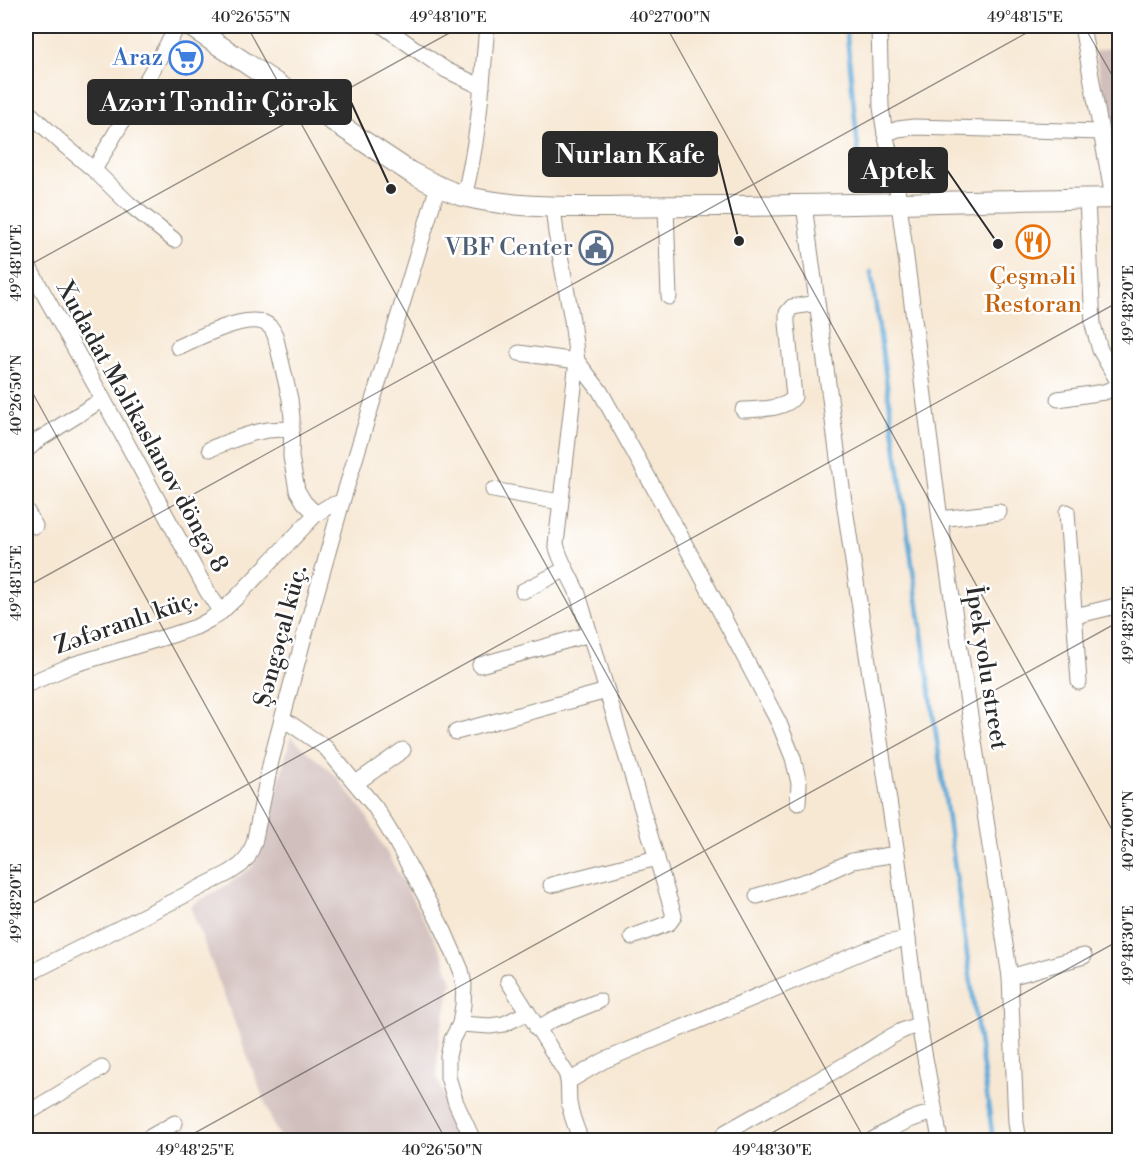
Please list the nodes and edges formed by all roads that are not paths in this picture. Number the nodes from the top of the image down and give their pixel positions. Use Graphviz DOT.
graph roads {
  1 [pos="178,26"];
  2 [pos="190,26"];
  3 [pos="383,26"];
  4 [pos="487,26"];
  5 [pos="879,26"];
  6 [pos="1082,26"];
  7 [pos="482,87"];
  8 [pos="26,110"];
  9 [pos="1102,132"];
  10 [pos="885,134"];
  11 [pos="94,170"];
  12 [pos="438,186"];
  13 [pos="464,196"];
  14 [pos="1116,198"];
  15 [pos="1087,199"];
  16 [pos="898,202"];
  17 [pos="804,205"];
  18 [pos="666,206"];
  19 [pos="553,207"];
  20 [pos="174,240"];
  21 [pos="26,262"];
  22 [pos="32,288"];
  23 [pos="669,297"];
  24 [pos="817,303"];
  25 [pos="178,347"];
  26 [pos="519,353"];
  27 [pos="577,360"];
  28 [pos="1119,386"];
  29 [pos="103,399"];
  30 [pos="1058,399"];
  31 [pos="743,410"];
  32 [pos="292,430"];
  33 [pos="210,449"];
  34 [pos="26,451"];
  35 [pos="493,490"];
  36 [pos="342,502"];
  37 [pos="560,502"];
  38 [pos="26,510"];
  39 [pos="999,512"];
  40 [pos="1067,512"];
  41 [pos="316,514"];
  42 [pos="940,519"];
  43 [pos="34,526"];
  44 [pos="566,569"];
  45 [pos="523,591"];
  46 [pos="1119,605"];
  47 [pos="221,612"];
  48 [pos="1075,616"];
  49 [pos="590,634"];
  50 [pos="480,665"];
  51 [pos="1079,681"];
  52 [pos="26,685"];
  53 [pos="607,691"];
  54 [pos="282,718"];
  55 [pos="456,732"];
  56 [pos="403,750"];
  57 [pos="356,783"];
  58 [pos="798,803"];
  59 [pos="897,854"];
  60 [pos="657,858"];
  61 [pos="551,885"];
  62 [pos="757,896"];
  63 [pos="632,937"];
  64 [pos="908,939"];
  65 [pos="1084,956"];
  66 [pos="26,975"];
  67 [pos="1010,977"];
  68 [pos="508,981"];
  69 [pos="599,1001"];
  70 [pos="527,1013"];
  71 [pos="460,1024"];
  72 [pos="919,1025"];
  73 [pos="537,1029"];
  74 [pos="102,1068"];
  75 [pos="569,1081"];
  76 [pos="28,1106"];
  77 [pos="935,1113"];
  78 [pos="175,1123"];
  79 [pos="146,1140"];
  80 [pos="473,1140"];
  81 [pos="581,1140"];
  82 [pos="722,1140"];
  83 [pos="872,1140"];
  84 [pos="940,1140"];
  85 [pos="1019,1140"];
  1 -- 11 [label="street"];
  2 -- 12 [label="main road"];
  3 -- 7 [label="street"];
  4 -- 7 [label="street"];
  5 -- 10 [label="street, İpek yolu street"];
  6 -- 9 [label="street"];
  7 -- 13 [label="street"];
  8 -- 11 [label="street"];
  9 -- 10 [label="street"];
  9 -- 14 [label="street"];
  10 -- 16 [label="street, İpek yolu street"];
  11 -- 20 [label="street"];
  12 -- 13 [label="main road"];
  12 -- 36 [label="street, Şəngəçal küç."];
  13 -- 19 [label="main road"];
  14 -- 15 [label="main road"];
  15 -- 16 [label="main road"];
  15 -- 28 [label="street"];
  16 -- 17 [label="main road"];
  16 -- 42 [label="street, İpek yolu street"];
  17 -- 18 [label="main road"];
  17 -- 24 [label="street"];
  18 -- 19 [label="main road"];
  18 -- 23 [label="street"];
  19 -- 27 [label="street"];
  21 -- 22 [label="street, Xudadat Məlikaslanov döngə 8"];
  22 -- 29 [label="street, Xudadat Məlikaslanov döngə 8"];
  24 -- 31 [label="street"];
  24 -- 59 [label="street"];
  25 -- 32 [label="street"];
  26 -- 27 [label="street"];
  27 -- 37 [label="street"];
  27 -- 58 [label="street"];
  28 -- 30 [label="street"];
  29 -- 34 [label="street"];
  29 -- 47 [label="street, Xudadat Məlikaslanov döngə 8"];
  32 -- 33 [label="street"];
  32 -- 41 [label="street"];
  35 -- 37 [label="street"];
  36 -- 41 [label="street, Zəfəranlı küç."];
  36 -- 54 [label="street, Şəngəçal küç."];
  37 -- 44 [label="street"];
  38 -- 43 [label="street"];
  39 -- 42 [label="street"];
  40 -- 48 [label="street"];
  41 -- 47 [label="street, Zəfəranlı küç."];
  42 -- 67 [label="street, İpek yolu street"];
  44 -- 45 [label="street"];
  44 -- 49 [label="street"];
  46 -- 48 [label="street"];
  47 -- 52 [label="street, Zəfəranlı küç."];
  48 -- 51 [label="street"];
  49 -- 50 [label="street"];
  49 -- 53 [label="street"];
  53 -- 55 [label="street"];
  53 -- 60 [label="street"];
  54 -- 57 [label="street"];
  54 -- 66 [label="street, Şəngəçal küç."];
  56 -- 57 [label="street"];
  57 -- 71 [label="street"];
  59 -- 62 [label="street"];
  59 -- 64 [label="street"];
  60 -- 61 [label="street"];
  60 -- 63 [label="street"];
  64 -- 72 [label="street"];
  64 -- 75 [label="street"];
  65 -- 67 [label="street"];
  67 -- 85 [label="street, İpek yolu street"];
  68 -- 70 [label="street"];
  69 -- 73 [label="street"];
  70 -- 71 [label="street"];
  70 -- 73 [label="street"];
  71 -- 80 [label="street"];
  72 -- 77 [label="street"];
  72 -- 82 [label="street"];
  73 -- 75 [label="street"];
  74 -- 76 [label="street"];
  75 -- 81 [label="street"];
  77 -- 83 [label="street"];
  77 -- 84 [label="street"];
  78 -- 79 [label="street"];
}
